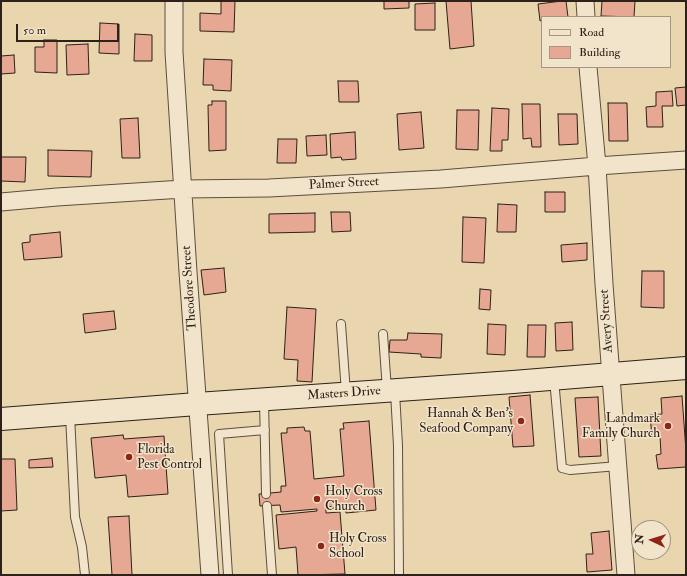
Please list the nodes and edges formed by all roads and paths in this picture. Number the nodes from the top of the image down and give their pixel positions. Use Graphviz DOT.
graph roads {
  1 [pos="174,1"];
  2 [pos="585,1"];
  3 [pos="586,16"];
  4 [pos="588,68"];
  5 [pos="686,160"];
  6 [pos="597,166"];
  7 [pos="183,189"];
  8 [pos="1,202"];
  9 [pos="341,324"];
  10 [pos="383,334"];
  11 [pos="686,368"];
  12 [pos="611,374"];
  13 [pos="554,378"];
  14 [pos="391,390"];
  15 [pos="346,394"];
  16 [pos="264,399"];
  17 [pos="197,404"];
  18 [pos="70,414"];
  19 [pos="1,419"];
  20 [pos="265,430"];
  21 [pos="618,466"];
  22 [pos="266,494"];
  23 [pos="267,506"];
  24 [pos="84,575"];
  25 [pos="210,575"];
  26 [pos="228,575"];
  27 [pos="272,575"];
  28 [pos="398,575"];
  29 [pos="626,575"];
  1 -- 7 [label="street, Theodore Street"];
  2 -- 3 [label="street"];
  4 -- 6 [label="street, Avery Street"];
  5 -- 6 [label="street, Palmer Street"];
  6 -- 7 [label="street, Palmer Street"];
  6 -- 12 [label="street, Avery Street"];
  7 -- 8 [label="street, Palmer Street"];
  7 -- 17 [label="street, Theodore Street"];
  9 -- 15 [label="lane"];
  10 -- 14 [label="lane"];
  11 -- 12 [label="street, Masters Drive"];
  12 -- 13 [label="street, Masters Drive"];
  12 -- 21 [label="street, Avery Street"];
  13 -- 14 [label="street, Masters Drive"];
  13 -- 21 [label="lane"];
  14 -- 15 [label="street, Masters Drive"];
  14 -- 28 [label="lane"];
  15 -- 16 [label="street, Masters Drive"];
  16 -- 17 [label="street, Masters Drive"];
  16 -- 20 [label="lane"];
  17 -- 18 [label="street, Masters Drive"];
  17 -- 25 [label="street, Theodore Street"];
  18 -- 19 [label="street, Masters Drive"];
  18 -- 24 [label="lane"];
  20 -- 22 [label="lane"];
  20 -- 26 [label="lane"];
  21 -- 29 [label="street, Avery Street"];
  23 -- 27 [label="lane"];
}
